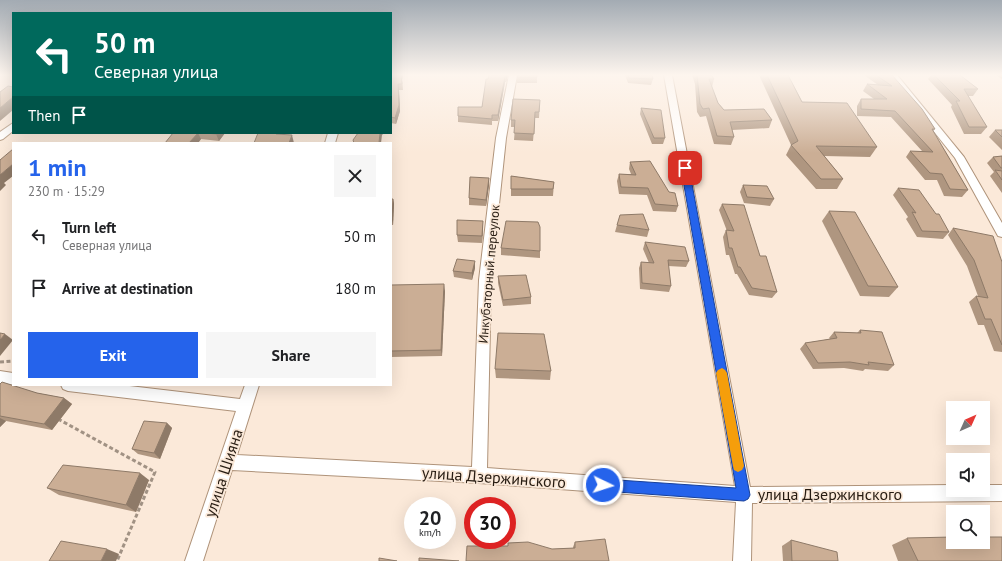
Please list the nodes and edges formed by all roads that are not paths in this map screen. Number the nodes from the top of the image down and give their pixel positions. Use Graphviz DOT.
graph roads {
  1 [pos="508,101"];
  2 [pos="673,101"];
  3 [pos="914,101"];
  4 [pos="12,127"];
  5 [pos="0,138"];
  6 [pos="1002,233"];
  7 [pos="0,377"];
  8 [pos="12,378"];
  9 [pos="76,386"];
  10 [pos="252,386"];
  11 [pos="245,406"];
  12 [pos="227,462"];
  13 [pos="478,475"];
  14 [pos="1002,493"];
  15 [pos="744,495"];
  16 [pos="194,561"];
  17 [pos="742,561"];
  1 -- 13 [label="street, Инкубаторный переулок"];
  2 -- 15 [label="street"];
  3 -- 6 [label="street"];
  4 -- 5 [label="street"];
  7 -- 8 [label="street"];
  9 -- 11 [label="street"];
  10 -- 11 [label="street, улица Шияна"];
  11 -- 12 [label="street, улица Шияна"];
  12 -- 13 [label="street, улица Дзержинского"];
  12 -- 16 [label="street, улица Шияна"];
  13 -- 15 [label="street, улица Дзержинского"];
  14 -- 15 [label="street, улица Дзержинского"];
  15 -- 17 [label="street"];
}
